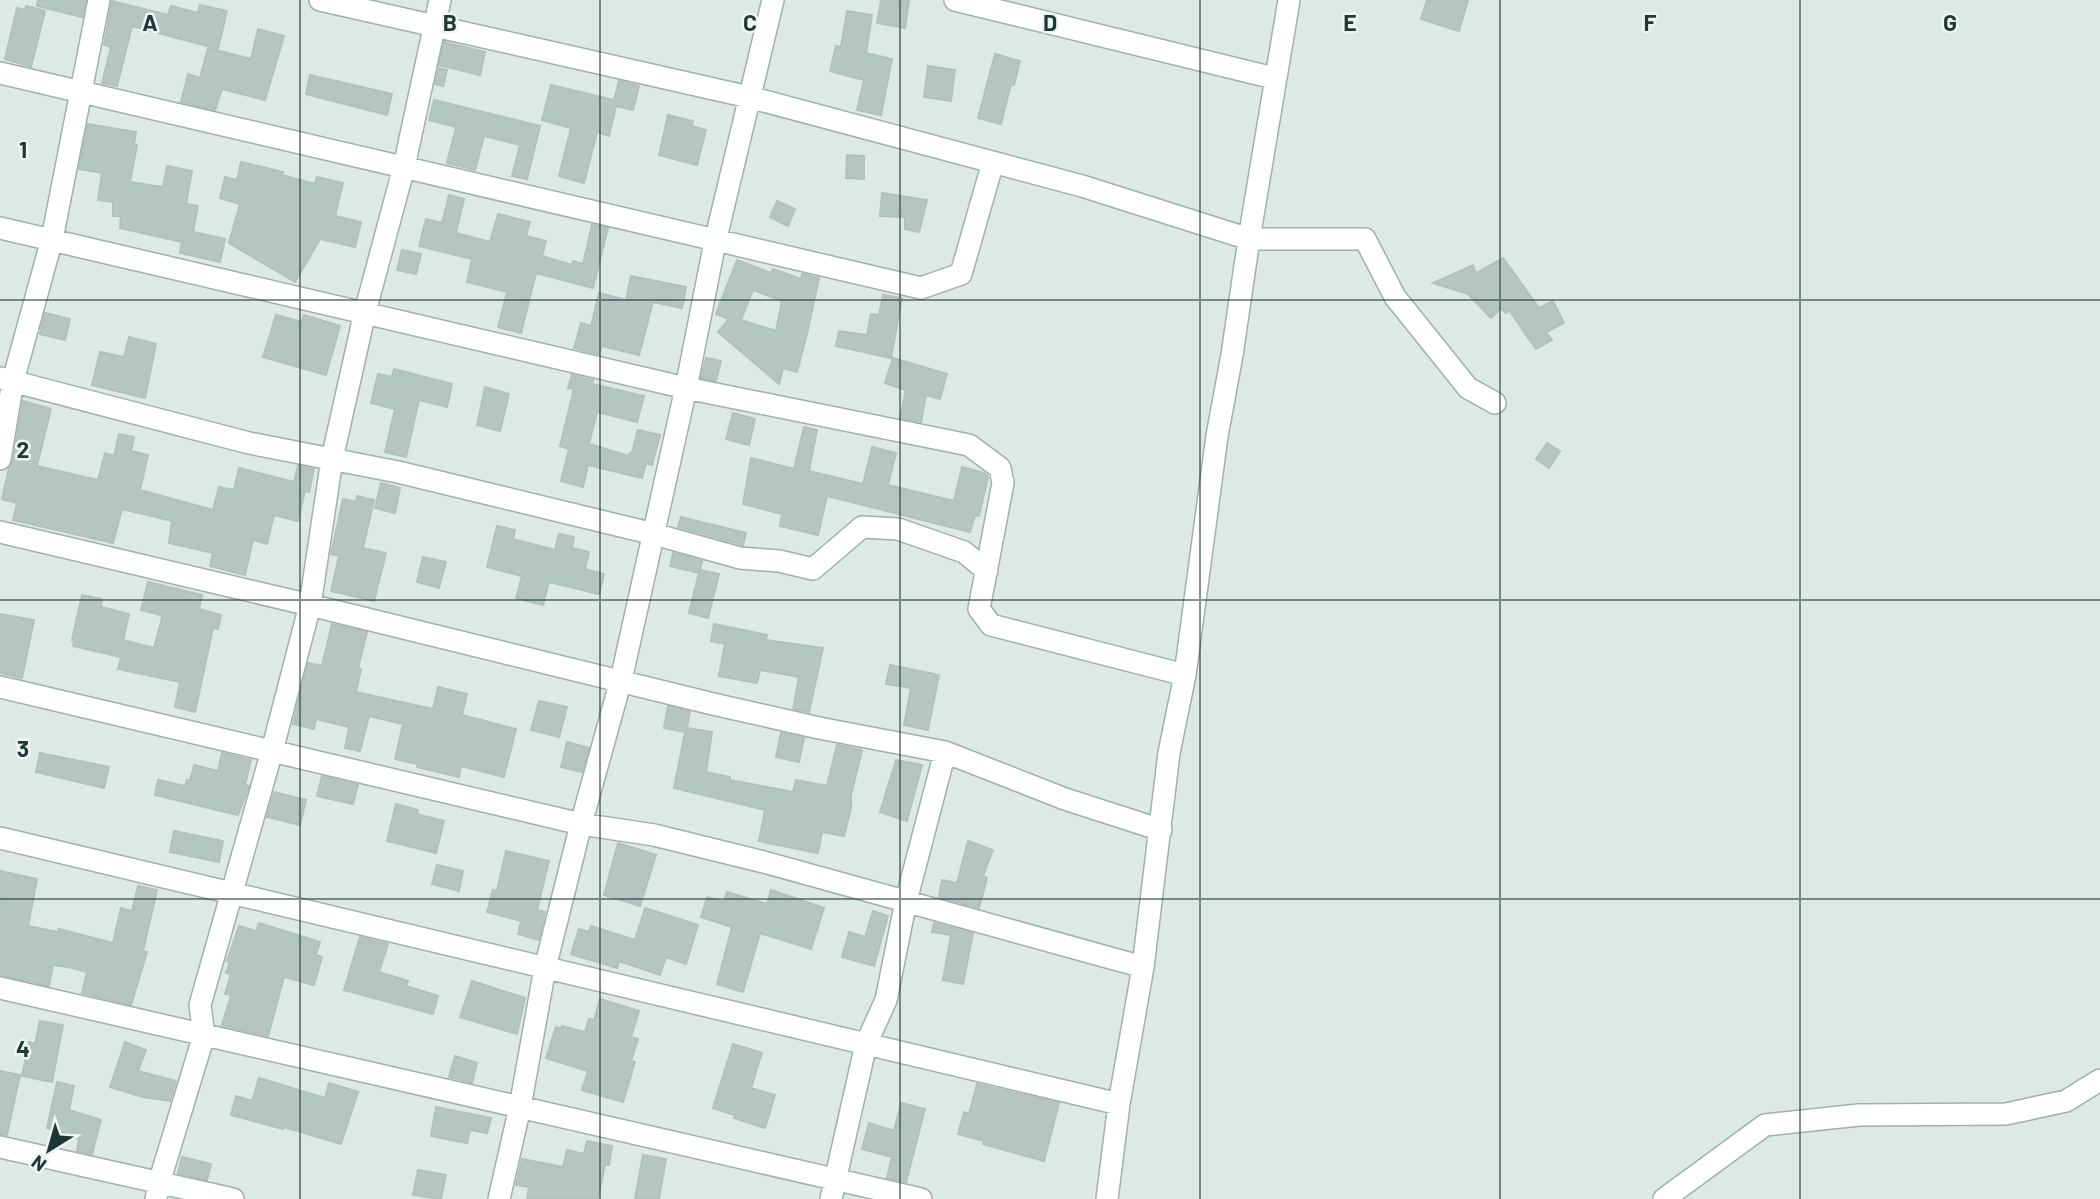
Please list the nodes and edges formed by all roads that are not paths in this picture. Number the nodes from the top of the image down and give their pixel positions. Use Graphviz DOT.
graph roads {
  1 [pos="99,0"];
  2 [pos="320,0"];
  3 [pos="440,0"];
  4 [pos="773,0"];
  5 [pos="955,0"];
  6 [pos="1289,0"];
  7 [pos="434,27"];
  8 [pos="0,73"];
  9 [pos="1274,78"];
  10 [pos="80,92"];
  11 [pos="749,97"];
  12 [pos="993,162"];
  13 [pos="404,167"];
  14 [pos="0,228"];
  15 [pos="52,239"];
  16 [pos="1249,239"];
  17 [pos="715,242"];
  18 [pos="365,312"];
  19 [pos="6,380"];
  20 [pos="686,388"];
  21 [pos="1495,403"];
  22 [pos="0,459"];
  23 [pos="332,459"];
  24 [pos="0,533"];
  25 [pos="654,534"];
  26 [pos="987,571"];
  27 [pos="310,605"];
  28 [pos="1185,675"];
  29 [pos="621,680"];
  30 [pos="0,687"];
  31 [pos="272,751"];
  32 [pos="945,752"];
  33 [pos="581,824"];
  34 [pos="1161,830"];
  35 [pos="0,838"];
  36 [pos="233,893"];
  37 [pos="906,901"];
  38 [pos="1143,967"];
  39 [pos="545,968"];
  40 [pos="0,988"];
  41 [pos="204,1035"];
  42 [pos="866,1044"];
  43 [pos="2100,1080"];
  44 [pos="1119,1104"];
  45 [pos="520,1107"];
  46 [pos="0,1147"];
  47 [pos="834,1189"];
  48 [pos="158,1191"];
  49 [pos="233,1199"];
  50 [pos="499,1199"];
  51 [pos="921,1199"];
  52 [pos="1107,1199"];
  53 [pos="1664,1199"];
  1 -- 10 [label="street"];
  2 -- 7 [label="street"];
  3 -- 7 [label="street"];
  4 -- 11 [label="street"];
  5 -- 9 [label="street"];
  6 -- 9 [label="street"];
  7 -- 11 [label="street"];
  7 -- 13 [label="street"];
  8 -- 10 [label="street"];
  9 -- 16 [label="street"];
  10 -- 13 [label="street"];
  10 -- 15 [label="street"];
  11 -- 12 [label="street"];
  11 -- 17 [label="street"];
  12 -- 16 [label="street"];
  12 -- 17 [label="street"];
  13 -- 17 [label="street"];
  13 -- 18 [label="street"];
  14 -- 15 [label="street"];
  15 -- 18 [label="street"];
  15 -- 19 [label="street"];
  16 -- 21 [label="street"];
  16 -- 28 [label="street"];
  17 -- 20 [label="street"];
  18 -- 20 [label="street"];
  18 -- 23 [label="street"];
  19 -- 22 [label="street"];
  19 -- 23 [label="street"];
  20 -- 25 [label="street"];
  20 -- 26 [label="street"];
  23 -- 25 [label="street"];
  23 -- 27 [label="street"];
  24 -- 27 [label="street"];
  25 -- 26 [label="street"];
  25 -- 29 [label="street"];
  26 -- 28 [label="street"];
  27 -- 29 [label="street"];
  27 -- 31 [label="street"];
  28 -- 34 [label="street"];
  29 -- 32 [label="street"];
  29 -- 33 [label="street"];
  30 -- 31 [label="street"];
  31 -- 33 [label="street"];
  31 -- 36 [label="street"];
  32 -- 34 [label="street"];
  32 -- 37 [label="street"];
  33 -- 37 [label="street"];
  33 -- 39 [label="street"];
  34 -- 38 [label="street"];
  35 -- 36 [label="street"];
  36 -- 39 [label="street"];
  36 -- 41 [label="street"];
  37 -- 38 [label="street"];
  37 -- 42 [label="street"];
  38 -- 44 [label="street"];
  39 -- 42 [label="street"];
  39 -- 45 [label="street"];
  40 -- 41 [label="street"];
  41 -- 45 [label="street"];
  41 -- 48 [label="street"];
  42 -- 44 [label="street"];
  42 -- 47 [label="street"];
  43 -- 53 [label="street"];
  44 -- 52 [label="street"];
  45 -- 47 [label="street"];
  45 -- 50 [label="street"];
  46 -- 48 [label="street"];
  47 -- 51 [label="street"];
  48 -- 49 [label="street"];
}
